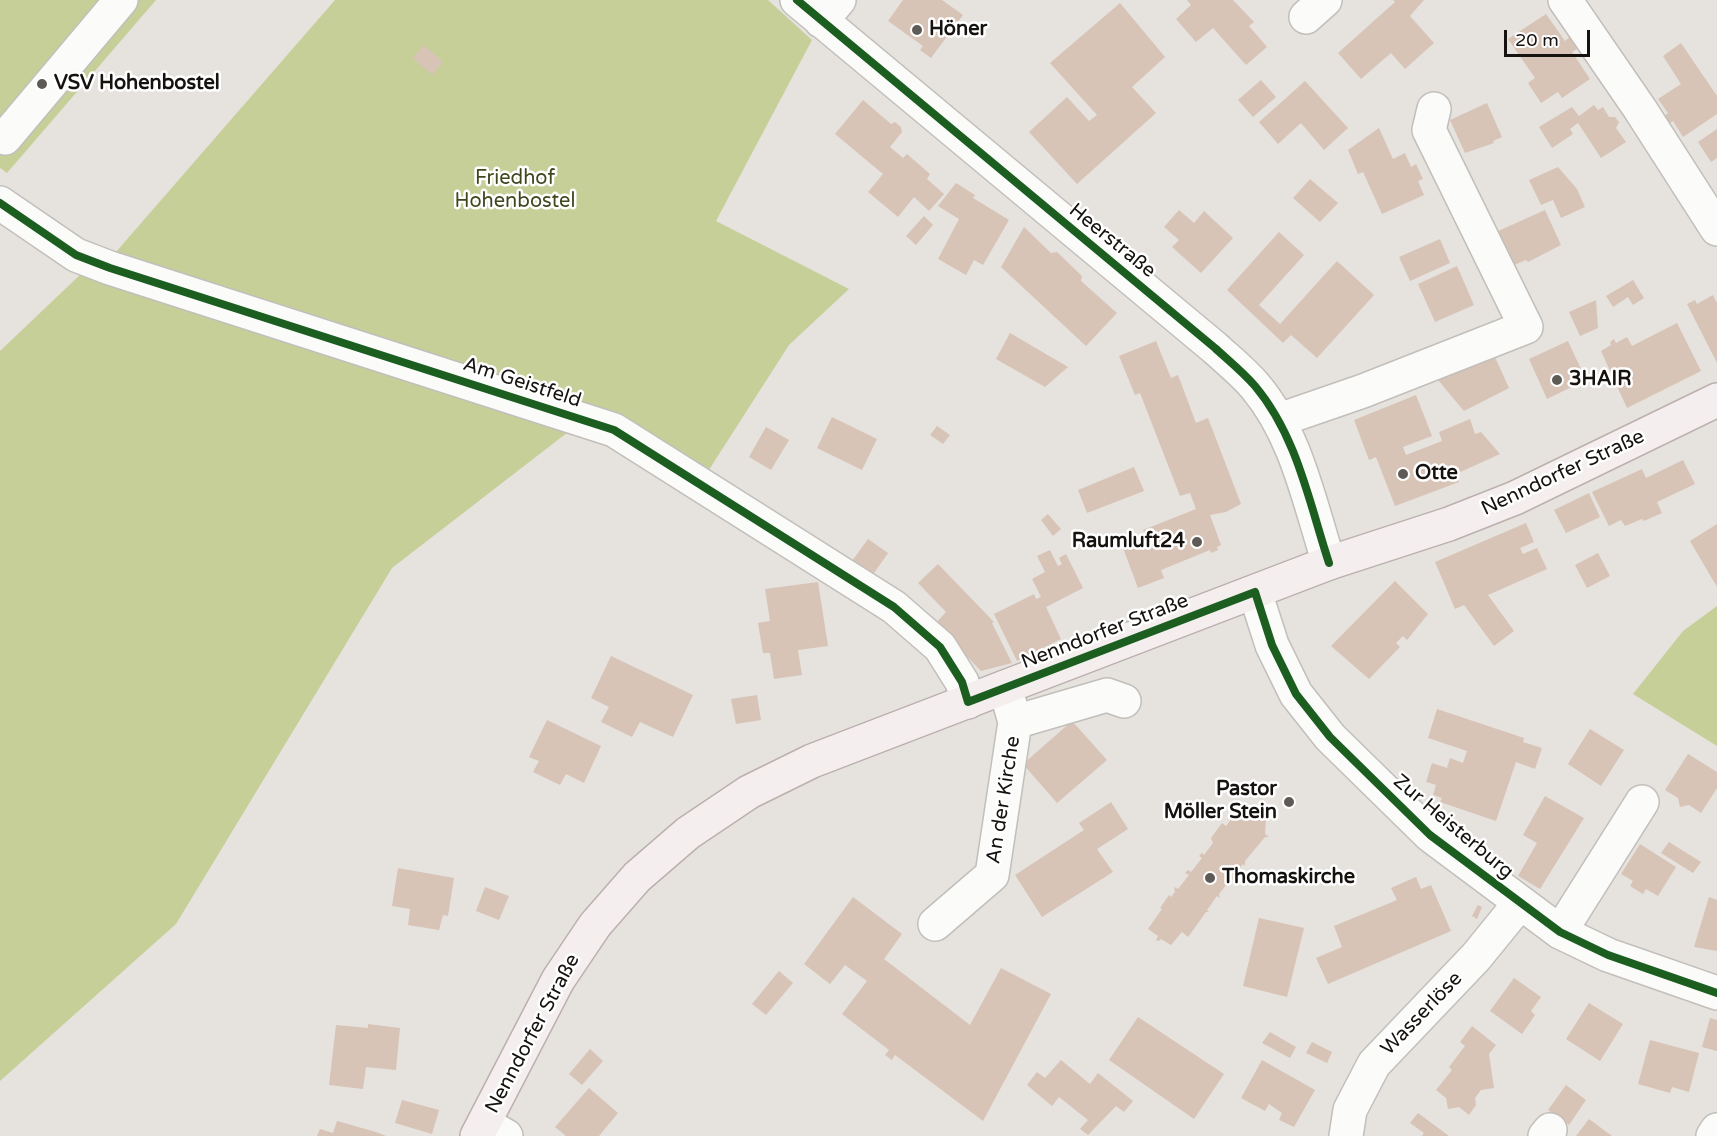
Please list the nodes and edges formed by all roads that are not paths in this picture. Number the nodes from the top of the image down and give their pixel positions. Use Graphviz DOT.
graph roads {
  1 [pos="121,0"];
  2 [pos="1565,0"];
  3 [pos="819,7"];
  4 [pos="1434,109"];
  5 [pos="5,138"];
  6 [pos="0,203"];
  7 [pos="1717,229"];
  8 [pos="1717,400"];
  9 [pos="1279,420"];
  10 [pos="1329,563"];
  11 [pos="1255,592"];
  12 [pos="1005,687"];
  13 [pos="1124,701"];
  14 [pos="968,702"];
  15 [pos="1015,722"];
  16 [pos="1642,802"];
  17 [pos="1520,903"];
  18 [pos="935,924"];
  19 [pos="1560,932"];
  20 [pos="1717,993"];
  21 [pos="1717,1130"];
  22 [pos="489,1132"];
  23 [pos="1346,1136"];
  24 [pos="1713,1136"];
  1 -- 5 [label="street"];
  2 -- 7 [label="street"];
  3 -- 9 [label="street, Heerstraße"];
  4 -- 9 [label="street"];
  6 -- 14 [label="street, Am Geistfeld"];
  8 -- 10 [label="main road, Nenndorfer Straße"];
  9 -- 10 [label="street, Heerstraße"];
  10 -- 11 [label="main road, Nenndorfer Straße"];
  11 -- 12 [label="main road, Nenndorfer Straße"];
  11 -- 17 [label="street, Zur Heisterburg"];
  12 -- 14 [label="main road, Nenndorfer Straße"];
  12 -- 15 [label="street, An der Kirche"];
  13 -- 15 [label="street"];
  14 -- 22 [label="main road, Nenndorfer Straße"];
  15 -- 18 [label="street, An der Kirche"];
  16 -- 19 [label="street"];
  17 -- 19 [label="street, Zur Heisterburg"];
  17 -- 23 [label="street, Wasserlöse"];
  19 -- 20 [label="street, Zur Heisterburg"];
  21 -- 24 [label="street"];
}
